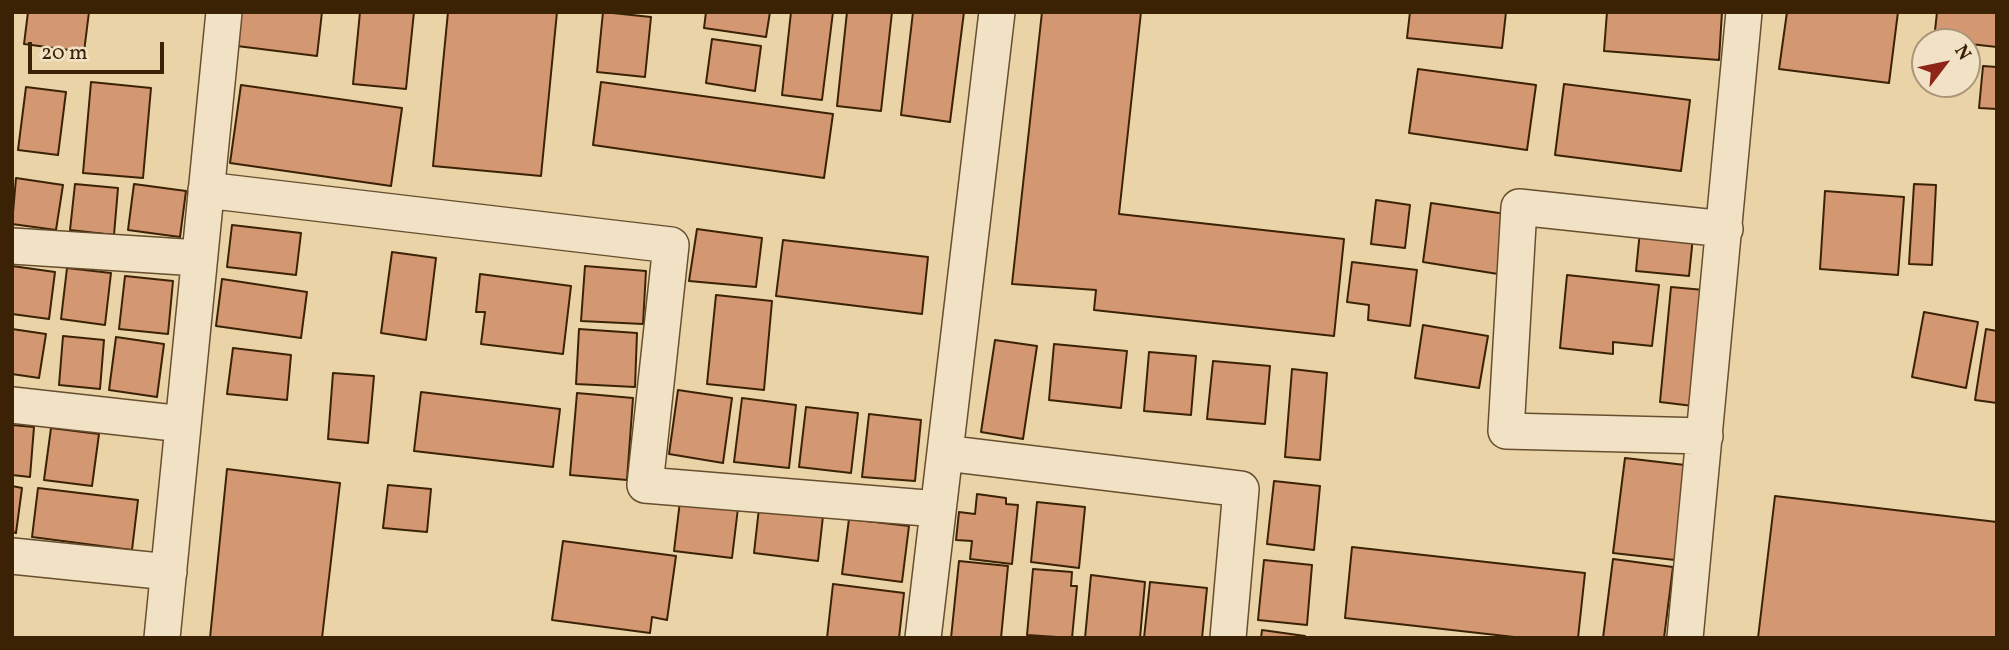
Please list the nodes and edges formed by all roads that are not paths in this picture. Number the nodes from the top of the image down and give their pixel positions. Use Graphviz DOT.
graph roads {
  1 [pos="223,12"];
  2 [pos="997,12"];
  3 [pos="1744,12"];
  4 [pos="206,190"];
  5 [pos="1725,229"];
  6 [pos="12,246"];
  7 [pos="199,258"];
  8 [pos="12,405"];
  9 [pos="183,424"];
  10 [pos="1705,436"];
  11 [pos="945,453"];
  12 [pos="938,509"];
  13 [pos="12,556"];
  14 [pos="169,572"];
  15 [pos="162,638"];
  16 [pos="923,638"];
  17 [pos="1228,638"];
  18 [pos="1685,638"];
  1 -- 4 [label="street"];
  2 -- 11 [label="street"];
  3 -- 5 [label="street"];
  4 -- 7 [label="street"];
  4 -- 12 [label="street"];
  5 -- 10 [label="street"];
  5 -- 10 [label="street"];
  6 -- 7 [label="street"];
  7 -- 9 [label="street"];
  8 -- 9 [label="street"];
  9 -- 14 [label="street"];
  10 -- 18 [label="street"];
  11 -- 12 [label="street"];
  11 -- 17 [label="street"];
  12 -- 16 [label="street"];
  13 -- 14 [label="street"];
  14 -- 15 [label="street"];
}
